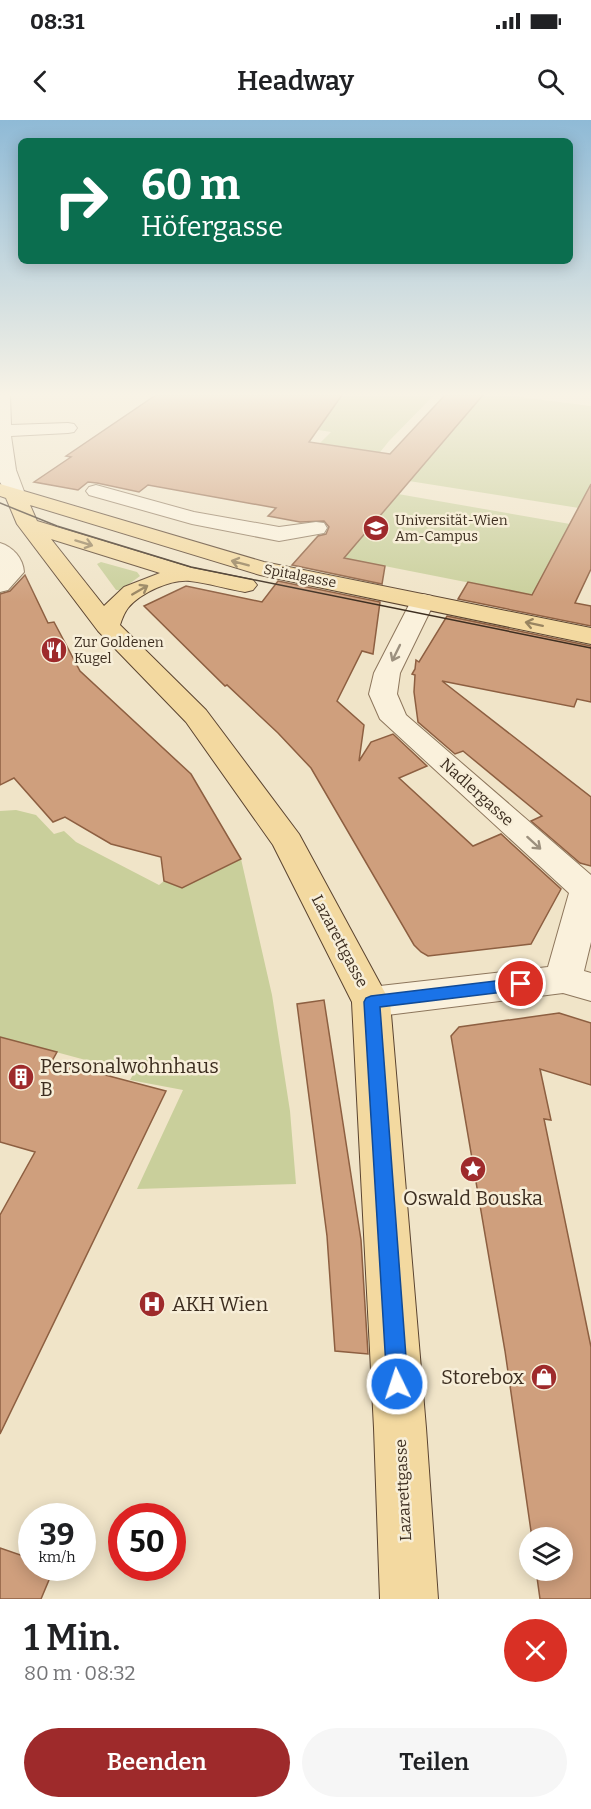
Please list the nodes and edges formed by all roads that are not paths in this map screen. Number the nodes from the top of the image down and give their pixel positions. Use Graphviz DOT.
graph roads {
  1 [pos="5,464"];
  2 [pos="7,491"];
  3 [pos="96,491"];
  4 [pos="0,515"];
  5 [pos="192,518"];
  6 [pos="28,524"];
  7 [pos="316,528"];
  8 [pos="159,538"];
  9 [pos="0,550"];
  10 [pos="188,574"];
  11 [pos="0,585"];
  12 [pos="418,610"];
  13 [pos="107,626"];
  14 [pos="591,636"];
  15 [pos="591,655"];
  16 [pos="577,983"];
  17 [pos="371,1002"];
  18 [pos="409,1599"];
  1 -- 2 [label="street"];
  2 -- 6 [label="main road"];
  2 -- 8 [label="main road, Spitalgasse"];
  3 -- 5 [label="street"];
  4 -- 6 [label="main road, Spitalgasse"];
  5 -- 7 [label="street"];
  5 -- 8 [label="street"];
  6 -- 10 [label="main road, Spitalgasse, one-way"];
  6 -- 13 [label="main road, Lazarettgasse"];
  12 -- 8 [label="main road, Spitalgasse, one-way"];
  9 -- 11 [label="street"];
  10 -- 12 [label="main road, Spitalgasse"];
  13 -- 10 [label="main road, one-way"];
  14 -- 12 [label="main road, Spitalgasse, one-way"];
  12 -- 15 [label="main road, Spitalgasse"];
  12 -- 16 [label="street, Nadlergasse, one-way"];
  13 -- 17 [label="main road, Lazarettgasse"];
  16 -- 17 [label="street"];
  17 -- 18 [label="main road, Lazarettgasse"];
}
